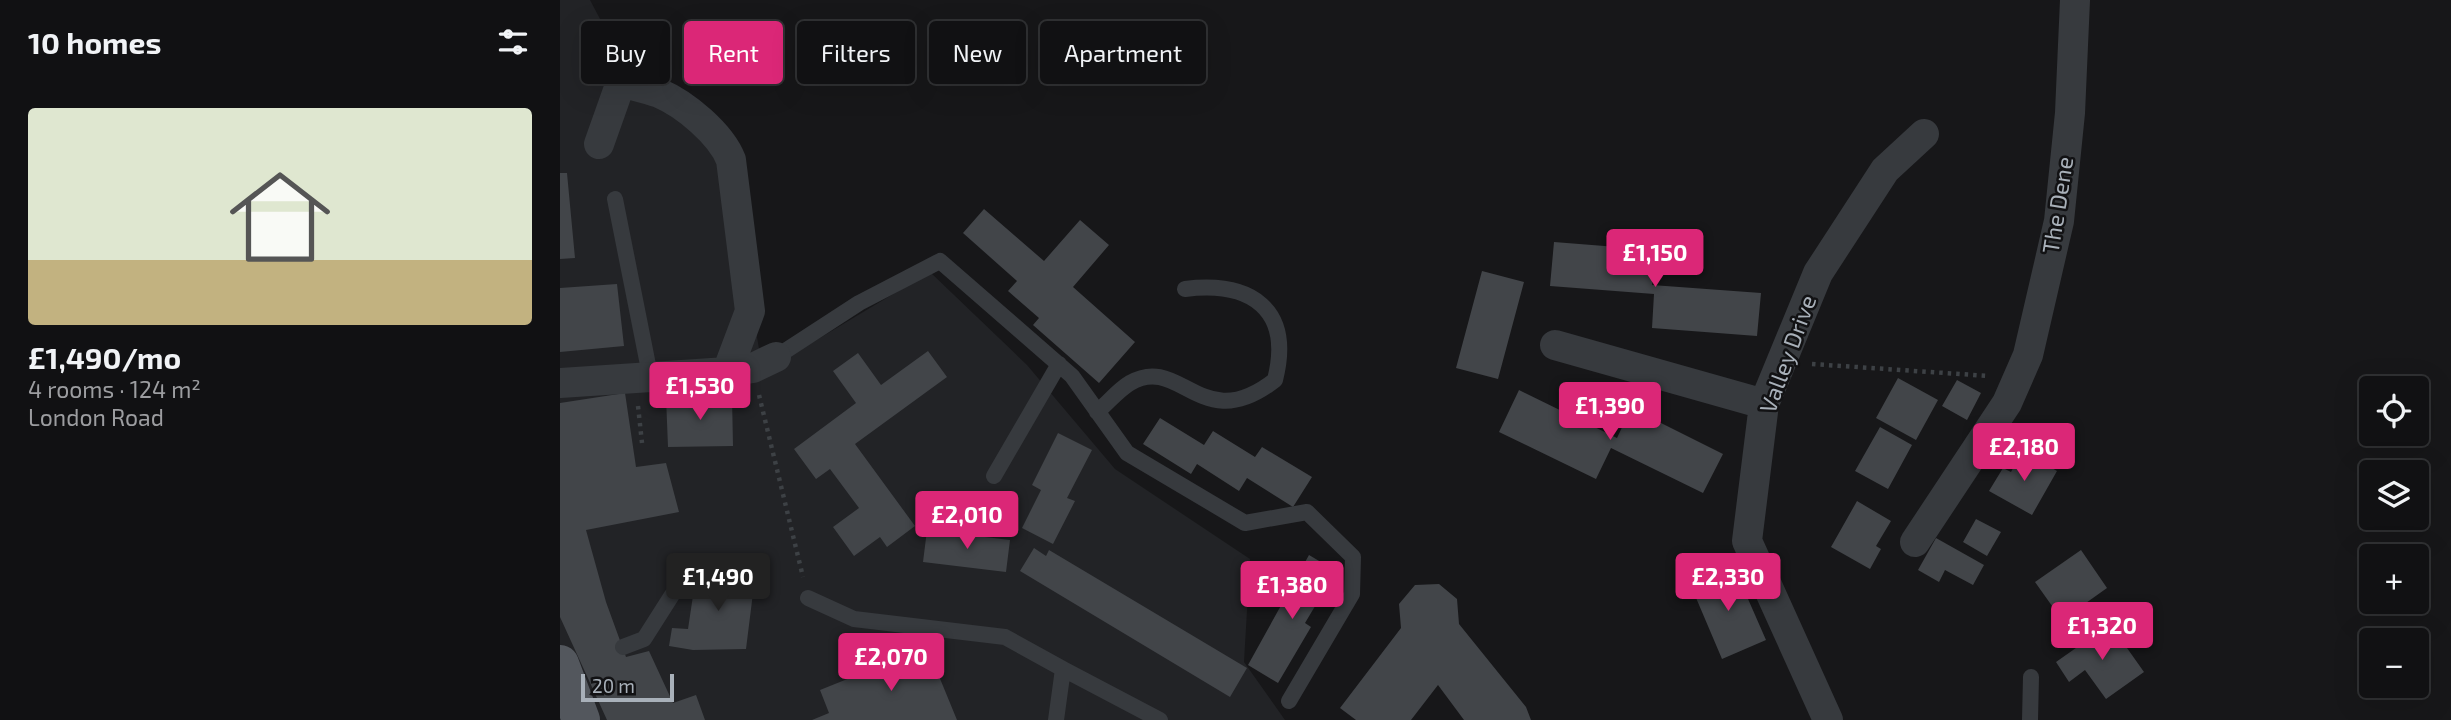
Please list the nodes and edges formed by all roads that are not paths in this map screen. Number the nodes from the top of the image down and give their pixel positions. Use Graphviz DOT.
graph roads {
  1 [pos="2075,0"];
  2 [pos="1924,134"];
  3 [pos="599,144"];
  4 [pos="615,199"];
  5 [pos="1185,289"];
  6 [pos="1555,346"];
  7 [pos="1059,364"];
  8 [pos="752,365"];
  9 [pos="650,375"];
  10 [pos="560,383"];
  11 [pos="1764,404"];
  12 [pos="1097,412"];
  13 [pos="994,476"];
  14 [pos="1915,542"];
  15 [pos="672,595"];
  16 [pos="808,598"];
  17 [pos="622,647"];
  18 [pos="567,665"];
  19 [pos="1063,669"];
  20 [pos="2031,677"];
  21 [pos="1289,701"];
  22 [pos="581,720"];
  23 [pos="1056,720"];
  24 [pos="1160,720"];
  25 [pos="1828,720"];
  26 [pos="2030,720"];
  1 -- 14 [label="street, The Dene"];
  2 -- 11 [label="street, Valley Drive"];
  3 -- 8 [label="street"];
  4 -- 9 [label="lane"];
  5 -- 12 [label="lane"];
  6 -- 11 [label="street"];
  7 -- 8 [label="lane"];
  7 -- 12 [label="lane"];
  7 -- 13 [label="lane"];
  8 -- 9 [label="street"];
  9 -- 10 [label="street"];
  11 -- 25 [label="street, Valley Drive"];
  12 -- 21 [label="lane"];
  15 -- 17 [label="lane"];
  16 -- 19 [label="lane"];
  18 -- 22 [label="main road"];
  19 -- 23 [label="lane"];
  19 -- 24 [label="lane"];
  20 -- 26 [label="lane"];
}
